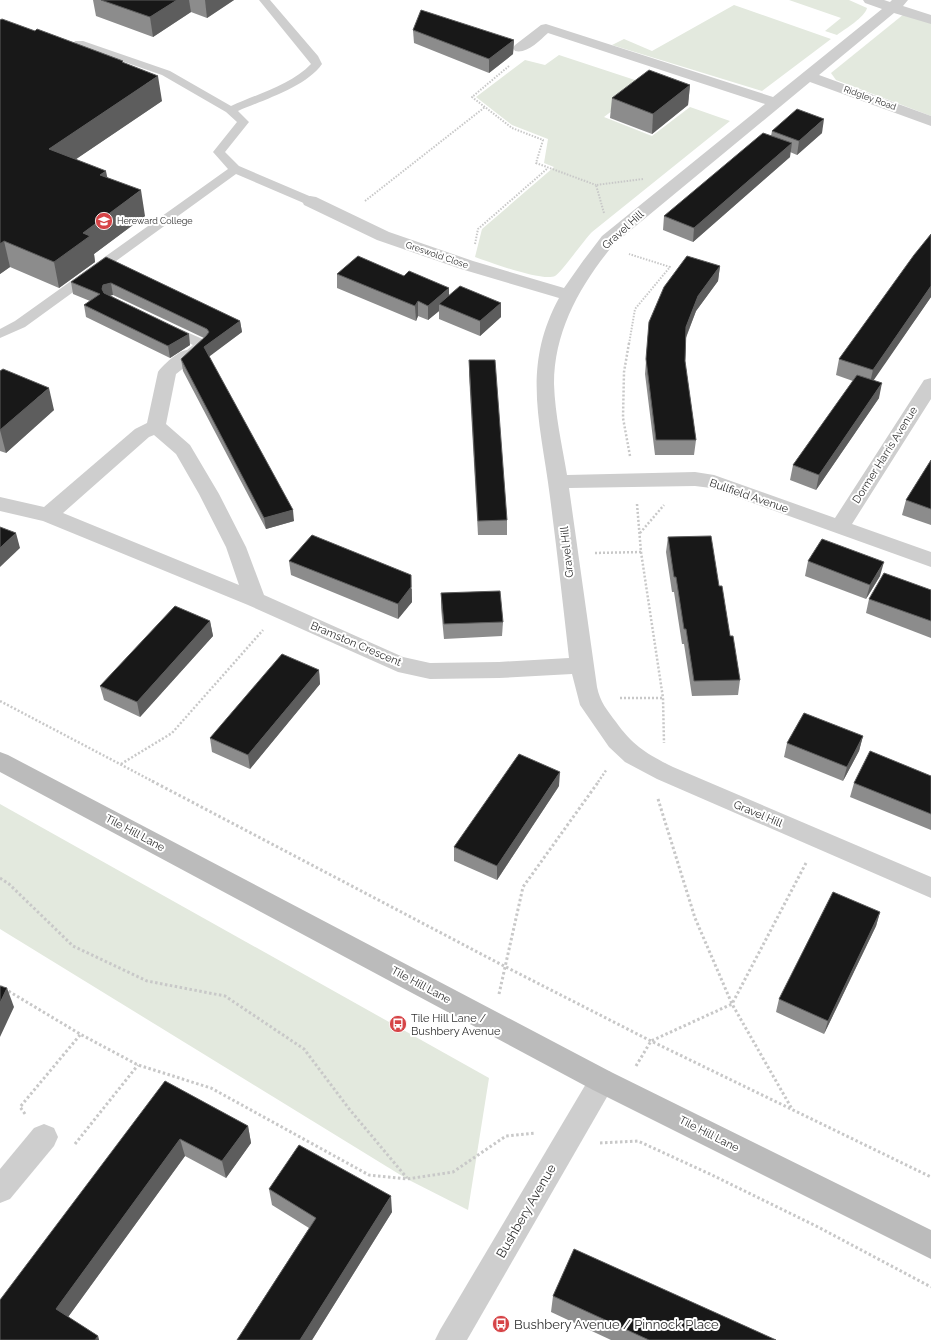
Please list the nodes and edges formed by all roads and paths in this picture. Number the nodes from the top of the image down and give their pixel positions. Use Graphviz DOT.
graph roads {
  1 [pos="264,0"];
  2 [pos="870,0"];
  3 [pos="897,4"];
  4 [pos="931,20"];
  5 [pos="79,43"];
  6 [pos="520,48"];
  7 [pos="809,76"];
  8 [pos="777,103"];
  9 [pos="485,107"];
  10 [pos="230,110"];
  11 [pos="931,121"];
  12 [pos="548,168"];
  13 [pos="235,169"];
  14 [pos="596,185"];
  15 [pos="310,201"];
  16 [pos="345,217"];
  17 [pos="604,246"];
  18 [pos="467,266"];
  19 [pos="568,295"];
  20 [pos="160,324"];
  21 [pos="0,334"];
  22 [pos="187,356"];
  23 [pos="931,384"];
  24 [pos="156,426"];
  25 [pos="634,479"];
  26 [pos="559,482"];
  27 [pos="0,504"];
  28 [pos="48,515"];
  29 [pos="840,527"];
  30 [pos="641,552"];
  31 [pos="567,553"];
  32 [pos="931,560"];
  33 [pos="255,600"];
  34 [pos="280,611"];
  35 [pos="582,665"];
  36 [pos="589,698"];
  37 [pos="663,698"];
  38 [pos="0,701"];
  39 [pos="623,748"];
  40 [pos="0,761"];
  41 [pos="120,764"];
  42 [pos="665,773"];
  43 [pos="819,840"];
  44 [pos="0,878"];
  45 [pos="931,888"];
  46 [pos="504,966"];
  47 [pos="0,986"];
  48 [pos="732,1004"];
  49 [pos="80,1034"];
  50 [pos="651,1041"];
  51 [pos="138,1065"];
  52 [pos="641,1072"];
  53 [pos="602,1081"];
  54 [pos="792,1110"];
  55 [pos="573,1130"];
  56 [pos="44,1137"];
  57 [pos="931,1177"];
  58 [pos="407,1179"];
  59 [pos="0,1190"];
  60 [pos="931,1245"];
  61 [pos="931,1287"];
  62 [pos="450,1340"];
  1 -- 10 [label="lane"];
  2 -- 3 [label="street"];
  3 -- 4 [label="street"];
  3 -- 7 [label="street, Gravel Hill"];
  5 -- 10 [label="lane"];
  6 -- 8 [label="street"];
  6 -- 9 [label="path"];
  7 -- 8 [label="street, Gravel Hill"];
  7 -- 11 [label="street, Ridgley Road"];
  8 -- 17 [label="street, Gravel Hill"];
  9 -- 12 [label="path"];
  9 -- 16 [label="path"];
  10 -- 13 [label="lane"];
  12 -- 14 [label="path"];
  12 -- 18 [label="path"];
  13 -- 15 [label="lane"];
  13 -- 21 [label="lane"];
  15 -- 16 [label="street, Greswold Close"];
  16 -- 18 [label="street, Greswold Close"];
  17 -- 19 [label="street, Gravel Hill"];
  17 -- 25 [label="path"];
  18 -- 19 [label="street, Greswold Close"];
  19 -- 26 [label="street, Gravel Hill"];
  20 -- 22 [label="lane"];
  22 -- 24 [label="street"];
  23 -- 29 [label="street, Dormer Harris Avenue"];
  24 -- 28 [label="street"];
  24 -- 33 [label="street"];
  25 -- 26 [label="street, Bullfield Avenue"];
  25 -- 29 [label="street, Bullfield Avenue"];
  25 -- 30 [label="path"];
  26 -- 31 [label="street, Gravel Hill"];
  27 -- 28 [label="street, Bramston Crescent"];
  28 -- 33 [label="street, Bramston Crescent"];
  29 -- 32 [label="street, Bullfield Avenue"];
  30 -- 31 [label="path"];
  30 -- 37 [label="path"];
  31 -- 35 [label="street, Gravel Hill"];
  33 -- 34 [label="street, Bramston Crescent"];
  34 -- 35 [label="street, Bramston Crescent"];
  34 -- 41 [label="path"];
  35 -- 36 [label="street, Gravel Hill"];
  36 -- 37 [label="path"];
  36 -- 39 [label="street, Gravel Hill"];
  37 -- 42 [label="path"];
  38 -- 41 [label="path"];
  39 -- 42 [label="street, Gravel Hill"];
  39 -- 46 [label="path"];
  40 -- 53 [label="main road, Tile Hill Lane"];
  41 -- 46 [label="path"];
  42 -- 43 [label="street, Gravel Hill"];
  42 -- 48 [label="path"];
  43 -- 45 [label="street, Gravel Hill"];
  43 -- 48 [label="path"];
  44 -- 58 [label="path"];
  46 -- 50 [label="path"];
  47 -- 49 [label="path"];
  48 -- 50 [label="path"];
  48 -- 54 [label="path"];
  49 -- 51 [label="path"];
  49 -- 56 [label="path"];
  50 -- 52 [label="path"];
  50 -- 54 [label="path"];
  51 -- 56 [label="path"];
  51 -- 58 [label="path"];
  53 -- 55 [label="street, Bushbery Avenue"];
  53 -- 60 [label="main road, Tile Hill Lane"];
  54 -- 57 [label="path"];
  55 -- 58 [label="path"];
  55 -- 61 [label="path"];
  55 -- 62 [label="street, Bushbery Avenue"];
  56 -- 59 [label="street"];
}
